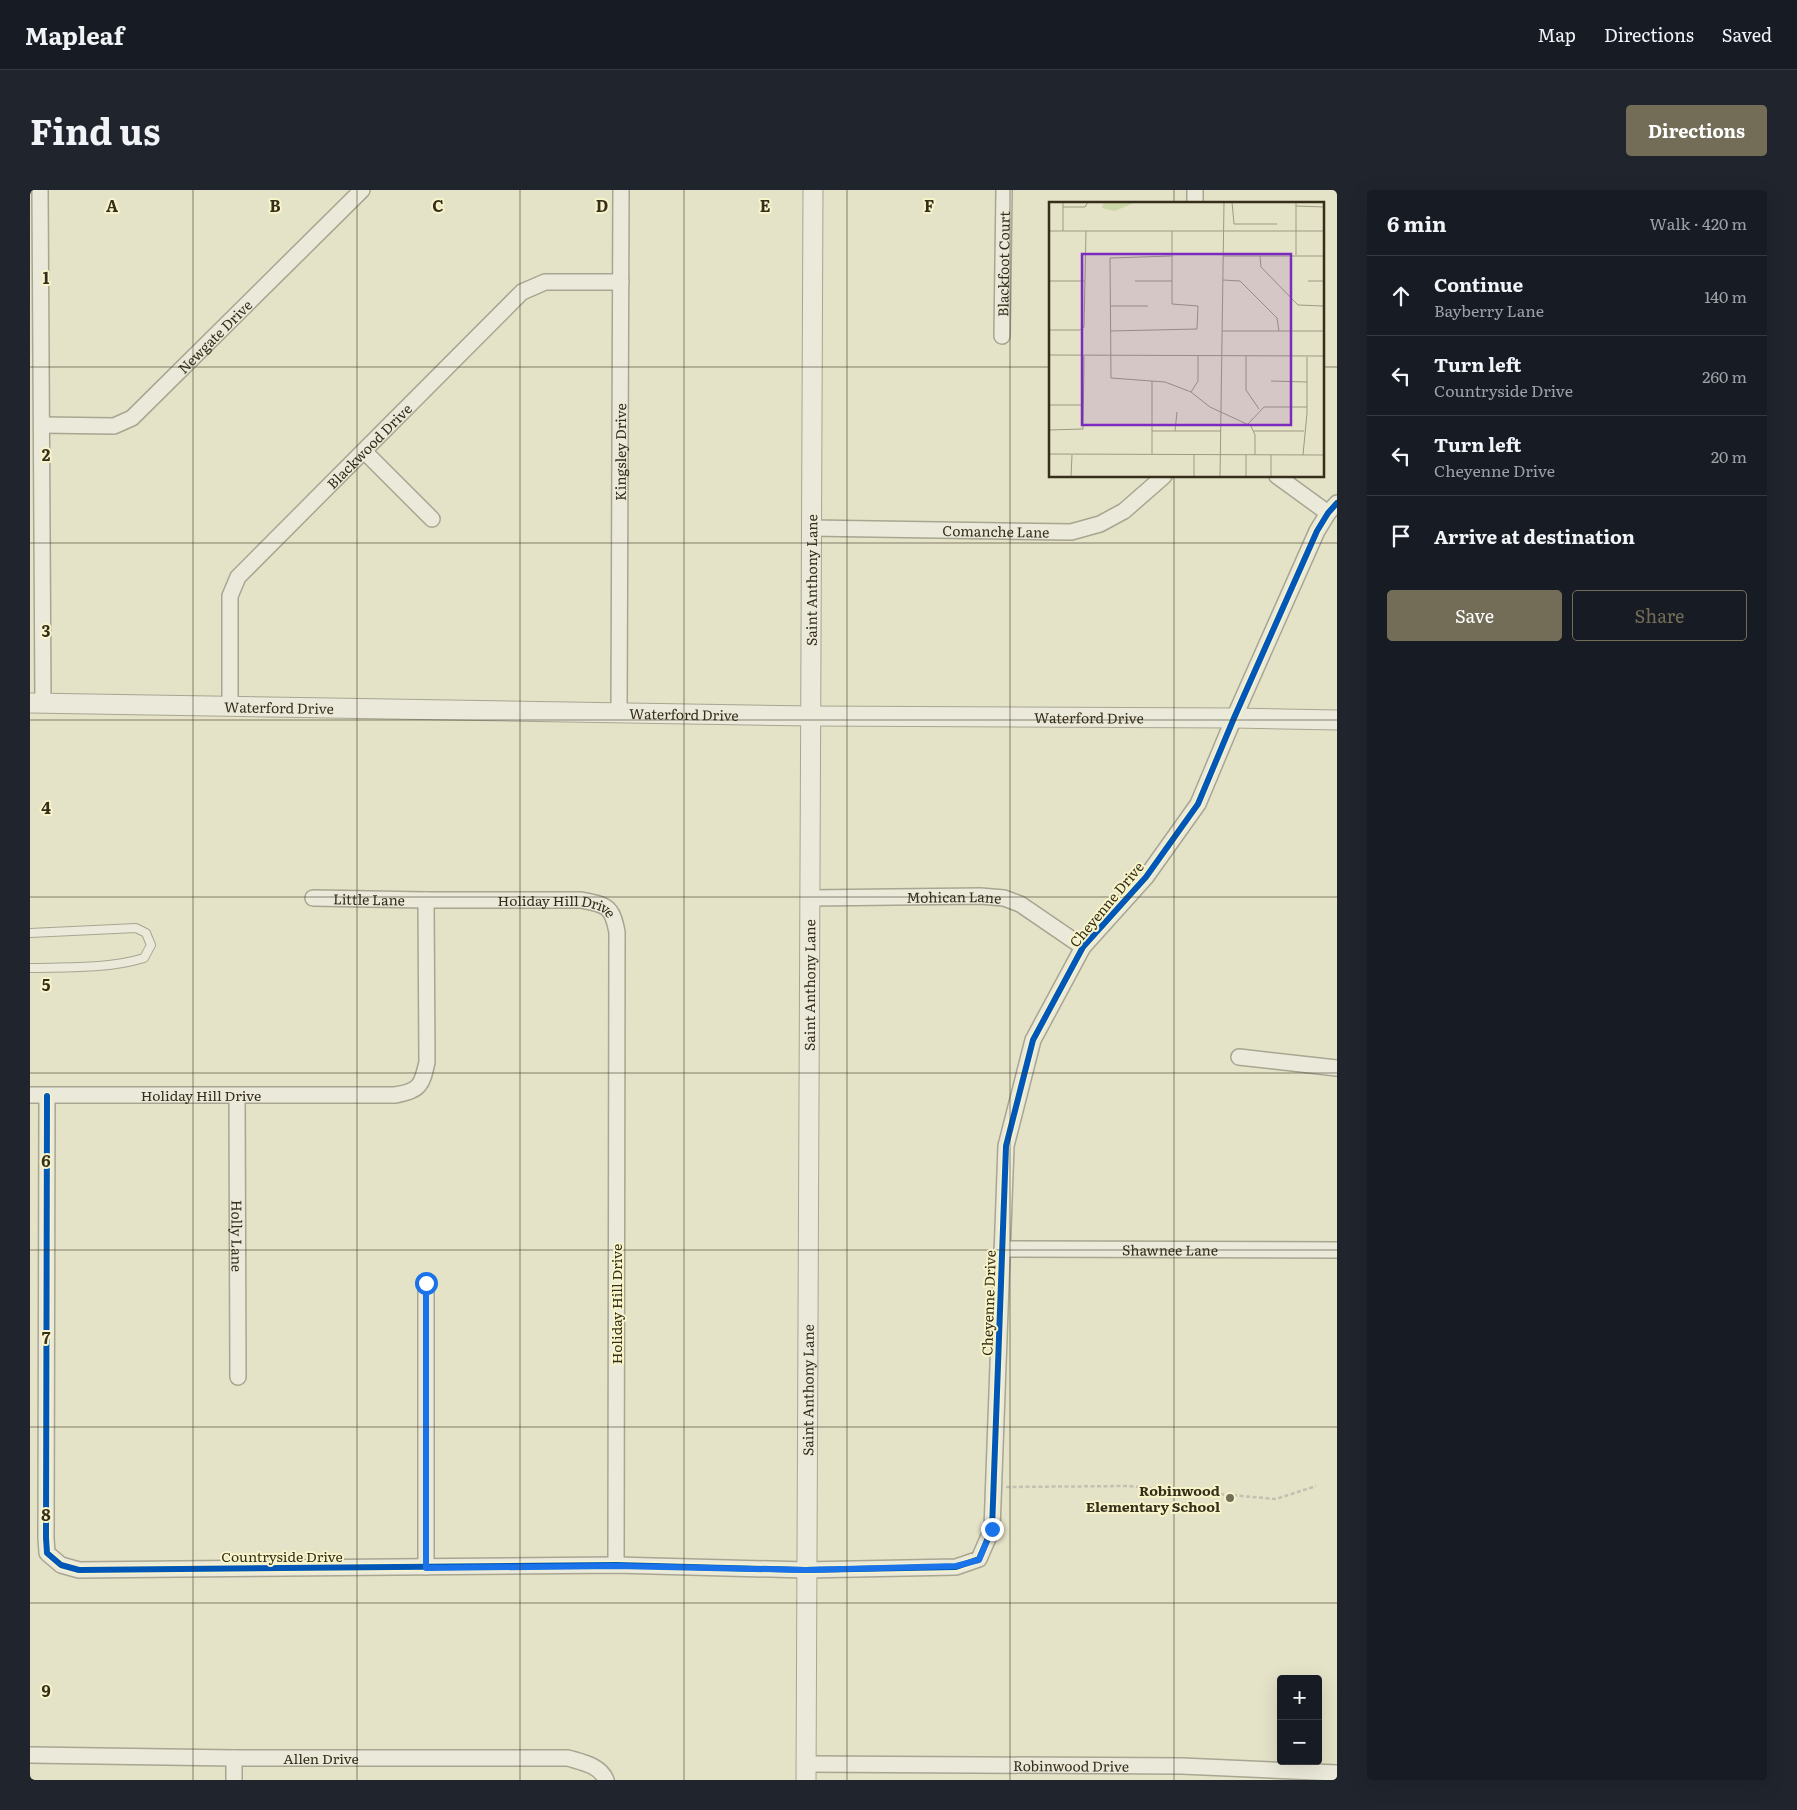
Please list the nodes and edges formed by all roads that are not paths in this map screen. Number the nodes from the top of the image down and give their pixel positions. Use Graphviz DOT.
graph roads {
  1 [pos="40,190"];
  2 [pos="362,190"];
  3 [pos="621,190"];
  4 [pos="813,190"];
  5 [pos="1004,190"];
  6 [pos="621,282"];
  7 [pos="1002,336"];
  8 [pos="42,425"];
  9 [pos="364,451"];
  10 [pos="1162,478"];
  11 [pos="1280,478"];
  12 [pos="1333,508"];
  13 [pos="432,519"];
  14 [pos="811,528"];
  15 [pos="36,703"];
  16 [pos="230,706"];
  17 [pos="619,713"];
  18 [pos="811,716"];
  19 [pos="1234,718"];
  20 [pos="1337,720"];
  21 [pos="313,898"];
  22 [pos="810,898"];
  23 [pos="426,900"];
  24 [pos="30,933"];
  25 [pos="1083,947"];
  26 [pos="30,968"];
  27 [pos="1239,1057"];
  28 [pos="1337,1068"];
  29 [pos="30,1096"];
  30 [pos="47,1096"];
  31 [pos="237,1096"];
  32 [pos="1002,1249"];
  33 [pos="1337,1250"];
  34 [pos="426,1283"];
  35 [pos="238,1377"];
  36 [pos="979,1560"];
  37 [pos="616,1566"];
  38 [pos="426,1568"];
  39 [pos="805,1570"];
  40 [pos="30,1755"];
  41 [pos="234,1758"];
  42 [pos="806,1772"];
  43 [pos="1182,1773"];
  44 [pos="1337,1773"];
  45 [pos="234,1780"];
  46 [pos="606,1780"];
  1 -- 8 [label="street"];
  2 -- 8 [label="street, Newgate Drive"];
  3 -- 6 [label="street, Kingsley Drive"];
  4 -- 14 [label="street, Saint Anthony Lane"];
  5 -- 7 [label="street, Blackfoot Court"];
  6 -- 9 [label="street, Blackwood Drive"];
  6 -- 17 [label="street, Kingsley Drive"];
  8 -- 15 [label="street"];
  9 -- 13 [label="street"];
  9 -- 16 [label="street, Blackwood Drive"];
  10 -- 14 [label="street, Comanche Lane"];
  11 -- 12 [label="street"];
  12 -- 19 [label="street, Cheyenne Drive"];
  14 -- 18 [label="street, Saint Anthony Lane"];
  15 -- 16 [label="street, Waterford Drive"];
  16 -- 17 [label="street, Waterford Drive"];
  17 -- 18 [label="street, Waterford Drive"];
  18 -- 19 [label="street, Waterford Drive"];
  18 -- 22 [label="street, Saint Anthony Lane"];
  19 -- 20 [label="street, Waterford Drive"];
  19 -- 25 [label="street, Cheyenne Drive"];
  21 -- 23 [label="street, Little Lane"];
  22 -- 25 [label="street, Mohican Lane"];
  22 -- 39 [label="street, Saint Anthony Lane"];
  23 -- 31 [label="street, Holiday Hill Drive"];
  23 -- 37 [label="street, Holiday Hill Drive"];
  24 -- 26 [label="lane"];
  25 -- 32 [label="street, Cheyenne Drive"];
  27 -- 28 [label="street"];
  29 -- 30 [label="street, Holiday Hill Drive"];
  30 -- 31 [label="street, Holiday Hill Drive"];
  30 -- 38 [label="street, Countryside Drive"];
  31 -- 35 [label="street, Holly Lane"];
  32 -- 33 [label="street, Shawnee Lane"];
  32 -- 36 [label="street, Cheyenne Drive"];
  34 -- 38 [label="street"];
  36 -- 39 [label="street, Countryside Drive"];
  37 -- 38 [label="street, Countryside Drive"];
  37 -- 39 [label="street, Countryside Drive"];
  39 -- 42 [label="street, Saint Anthony Lane"];
  40 -- 41 [label="street, Allen Drive"];
  41 -- 45 [label="street"];
  41 -- 46 [label="street, Allen Drive"];
  42 -- 43 [label="street, Robinwood Drive"];
  43 -- 44 [label="street, Robinwood Drive"];
}
